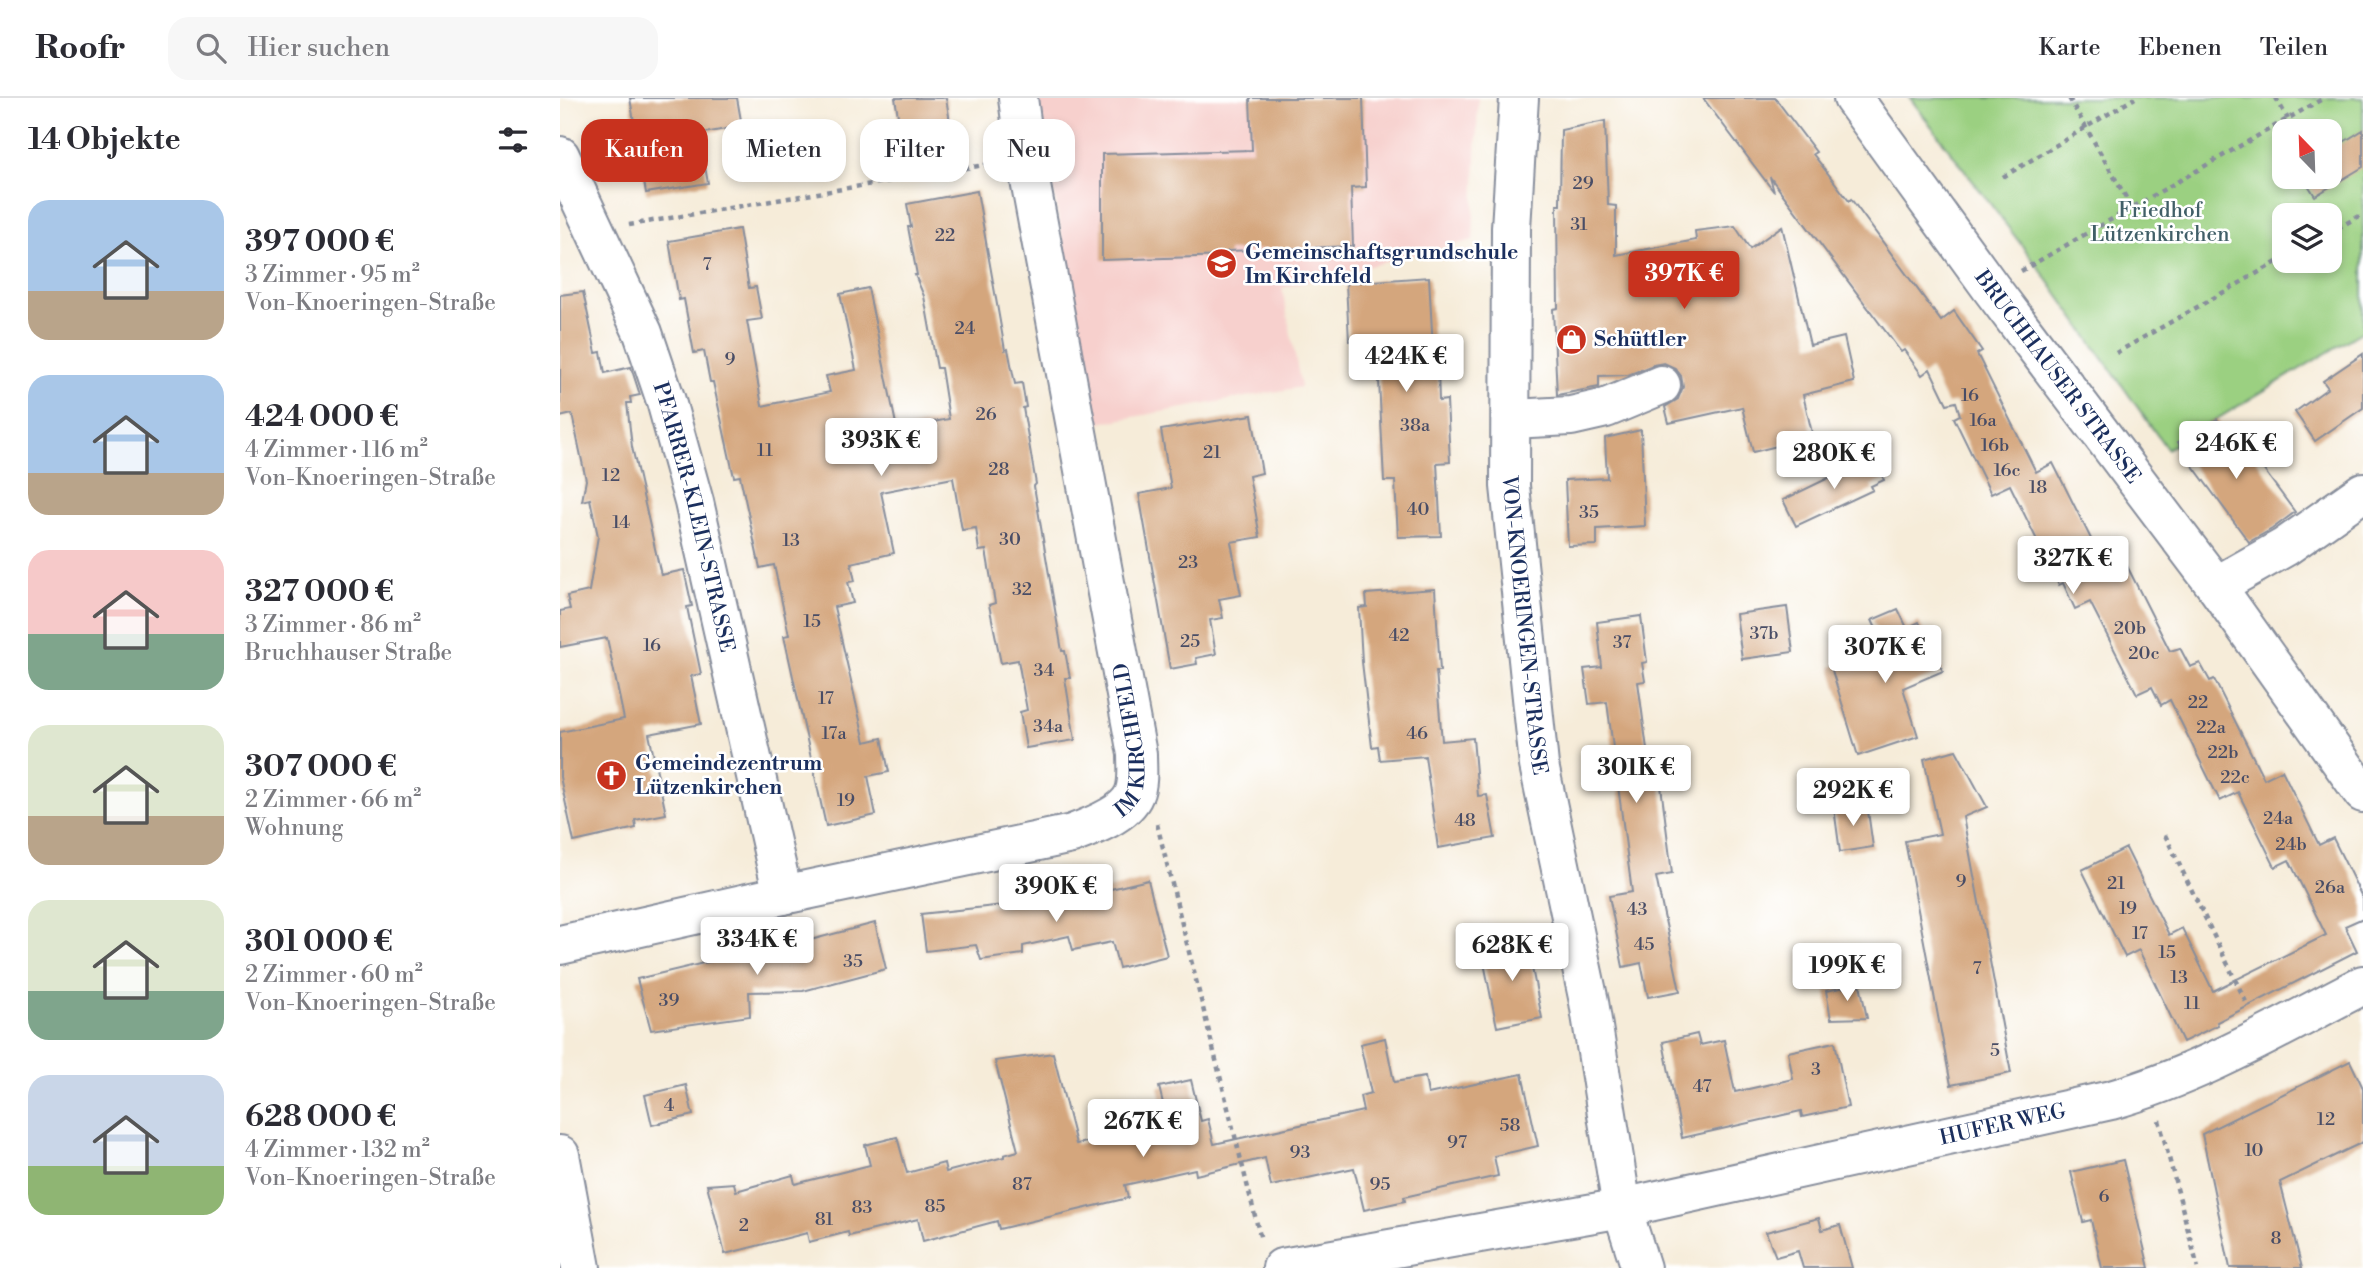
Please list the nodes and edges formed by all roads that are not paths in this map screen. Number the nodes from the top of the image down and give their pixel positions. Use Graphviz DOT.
graph roads {
  1 [pos="1018,98"];
  2 [pos="1519,98"];
  3 [pos="1853,98"];
  4 [pos="560,156"];
  5 [pos="1661,385"];
  6 [pos="1511,419"];
  7 [pos="2363,492"];
  8 [pos="2216,586"];
  9 [pos="2363,793"];
  10 [pos="783,895"];
  11 [pos="560,945"];
  12 [pos="2363,985"];
  13 [pos="560,1155"];
  14 [pos="1622,1208"];
  15 [pos="1272,1255"];
  16 [pos="581,1268"];
  17 [pos="1641,1268"];
  1 -- 10 [label="street, IM KIRCHFELD"];
  2 -- 6 [label="street, VON-KNOERINGEN-STRASSE"];
  3 -- 8 [label="street, BRUCHHAUSER STRASSE"];
  4 -- 10 [label="street, PFARRER-KLEIN-STRASSE"];
  5 -- 6 [label="street"];
  6 -- 14 [label="street, VON-KNOERINGEN-STRASSE"];
  7 -- 8 [label="street"];
  8 -- 9 [label="street, BRUCHHAUSER STRASSE"];
  10 -- 11 [label="street, IM KIRCHFELD"];
  12 -- 14 [label="street, HUFER WEG"];
  13 -- 16 [label="street"];
  14 -- 15 [label="street, HUFER WEG"];
  14 -- 17 [label="street, VON-KNOERINGEN-STRASSE"];
}
